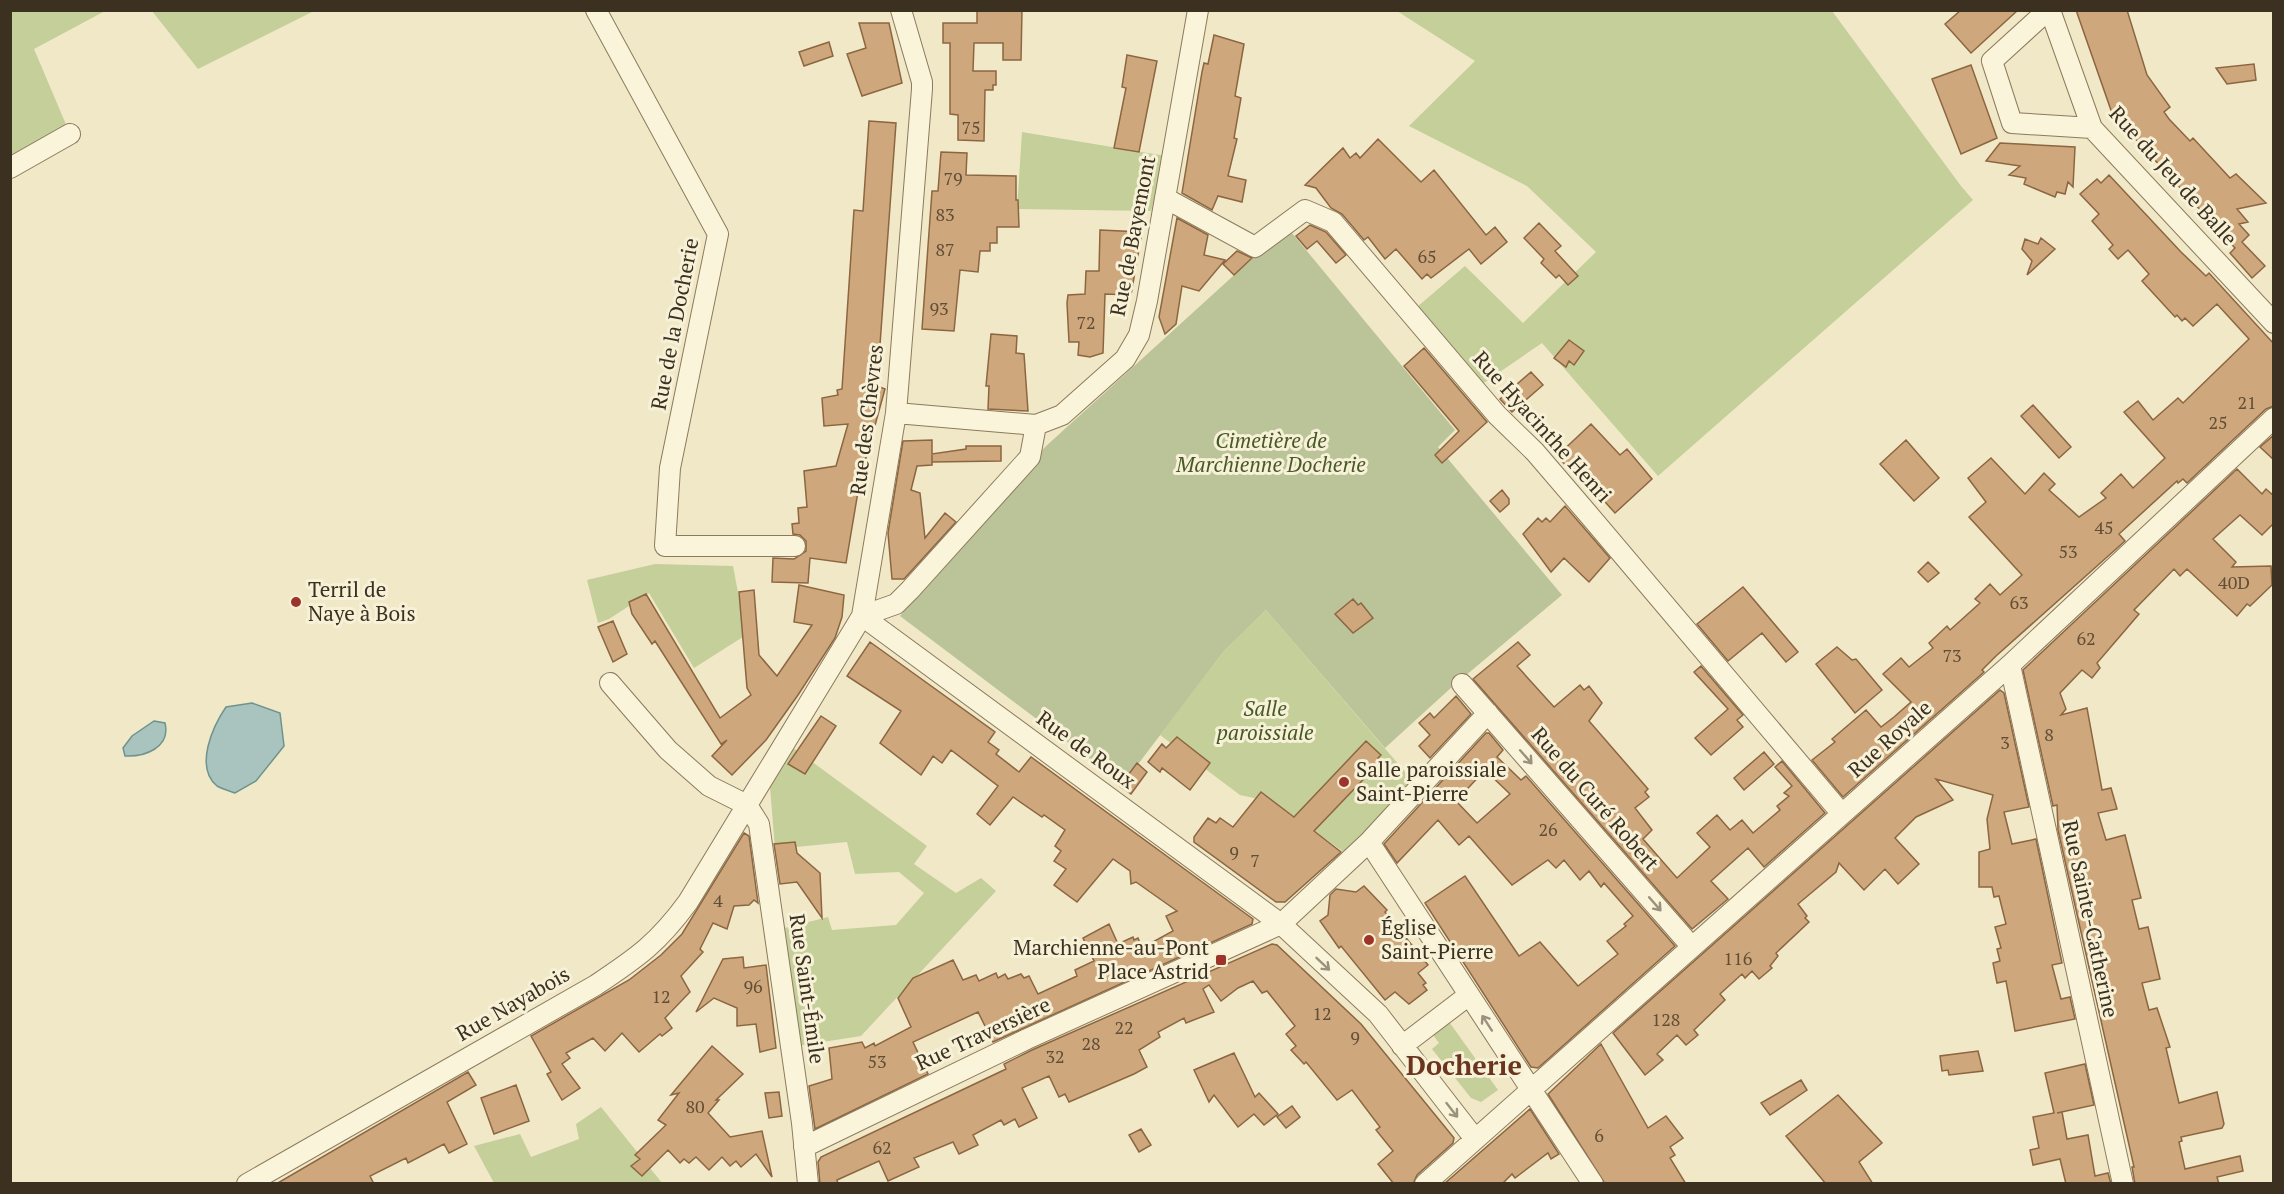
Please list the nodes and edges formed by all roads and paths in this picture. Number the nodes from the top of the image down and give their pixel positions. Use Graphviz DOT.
graph roads {
  1 [pos="596,10"];
  2 [pos="901,10"];
  3 [pos="1198,10"];
  4 [pos="2049,10"];
  5 [pos="2092,128"];
  6 [pos="70,134"];
  7 [pos="10,168"];
  8 [pos="1165,198"];
  9 [pos="2274,323"];
  10 [pos="896,413"];
  11 [pos="2274,418"];
  12 [pos="1036,425"];
  13 [pos="795,546"];
  14 [pos="862,616"];
  15 [pos="2010,665"];
  16 [pos="610,683"];
  17 [pos="1462,684"];
  18 [pos="1488,713"];
  19 [pos="747,805"];
  20 [pos="1842,814"];
  21 [pos="1369,842"];
  22 [pos="1281,924"];
  23 [pos="1692,946"];
  24 [pos="1469,995"];
  25 [pos="1402,1046"];
  26 [pos="1530,1089"];
  27 [pos="1475,1139"];
  28 [pos="804,1147"];
  29 [pos="247,1184"];
  30 [pos="808,1184"];
  31 [pos="1425,1184"];
  32 [pos="1593,1184"];
  33 [pos="2123,1184"];
  1 -- 13 [label="street, Rue de la Docherie"];
  2 -- 10 [label="street, Rue des Chèvres"];
  3 -- 8 [label="street, Rue de Bayemont"];
  4 -- 5 [label="street, Rue du Jeu de Balle"];
  4 -- 5 [label="street"];
  5 -- 9 [label="street, Rue du Jeu de Balle"];
  6 -- 7 [label="street"];
  8 -- 12 [label="street, Rue de Bayemont"];
  8 -- 20 [label="street, Rue Hyacinthe Henri"];
  10 -- 12 [label="street, Rue de Bayemont"];
  10 -- 14 [label="street, Rue des Chèvres"];
  11 -- 15 [label="street, Rue Royale"];
  12 -- 14 [label="street"];
  14 -- 19 [label="street, Rue des Chèvres"];
  14 -- 22 [label="street, Rue de Roux"];
  15 -- 20 [label="street, Rue Royale"];
  15 -- 33 [label="street, Rue Sainte-Catherine"];
  16 -- 19 [label="street"];
  17 -- 18 [label="street, Rue du Curé Robert"];
  18 -- 21 [label="street, Rue Traversière"];
  18 -- 23 [label="street, Rue du Curé Robert, one-way"];
  19 -- 28 [label="street, Rue Saint-Émile"];
  19 -- 29 [label="street, Rue Nayabois"];
  20 -- 23 [label="street, Rue Royale"];
  21 -- 22 [label="street, Rue Traversière"];
  21 -- 24 [label="street"];
  22 -- 25 [label="street, Rue de Roux, one-way"];
  22 -- 28 [label="street, Rue Traversière"];
  23 -- 26 [label="street, Rue Royale"];
  24 -- 25 [label="street"];
  26 -- 24 [label="street, one-way"];
  25 -- 27 [label="street, Rue de Roux, one-way"];
  26 -- 27 [label="street, Rue Royale"];
  26 -- 32 [label="street"];
  27 -- 31 [label="street, Rue Royale"];
  28 -- 30 [label="street, Rue Saint-Émile"];
}
